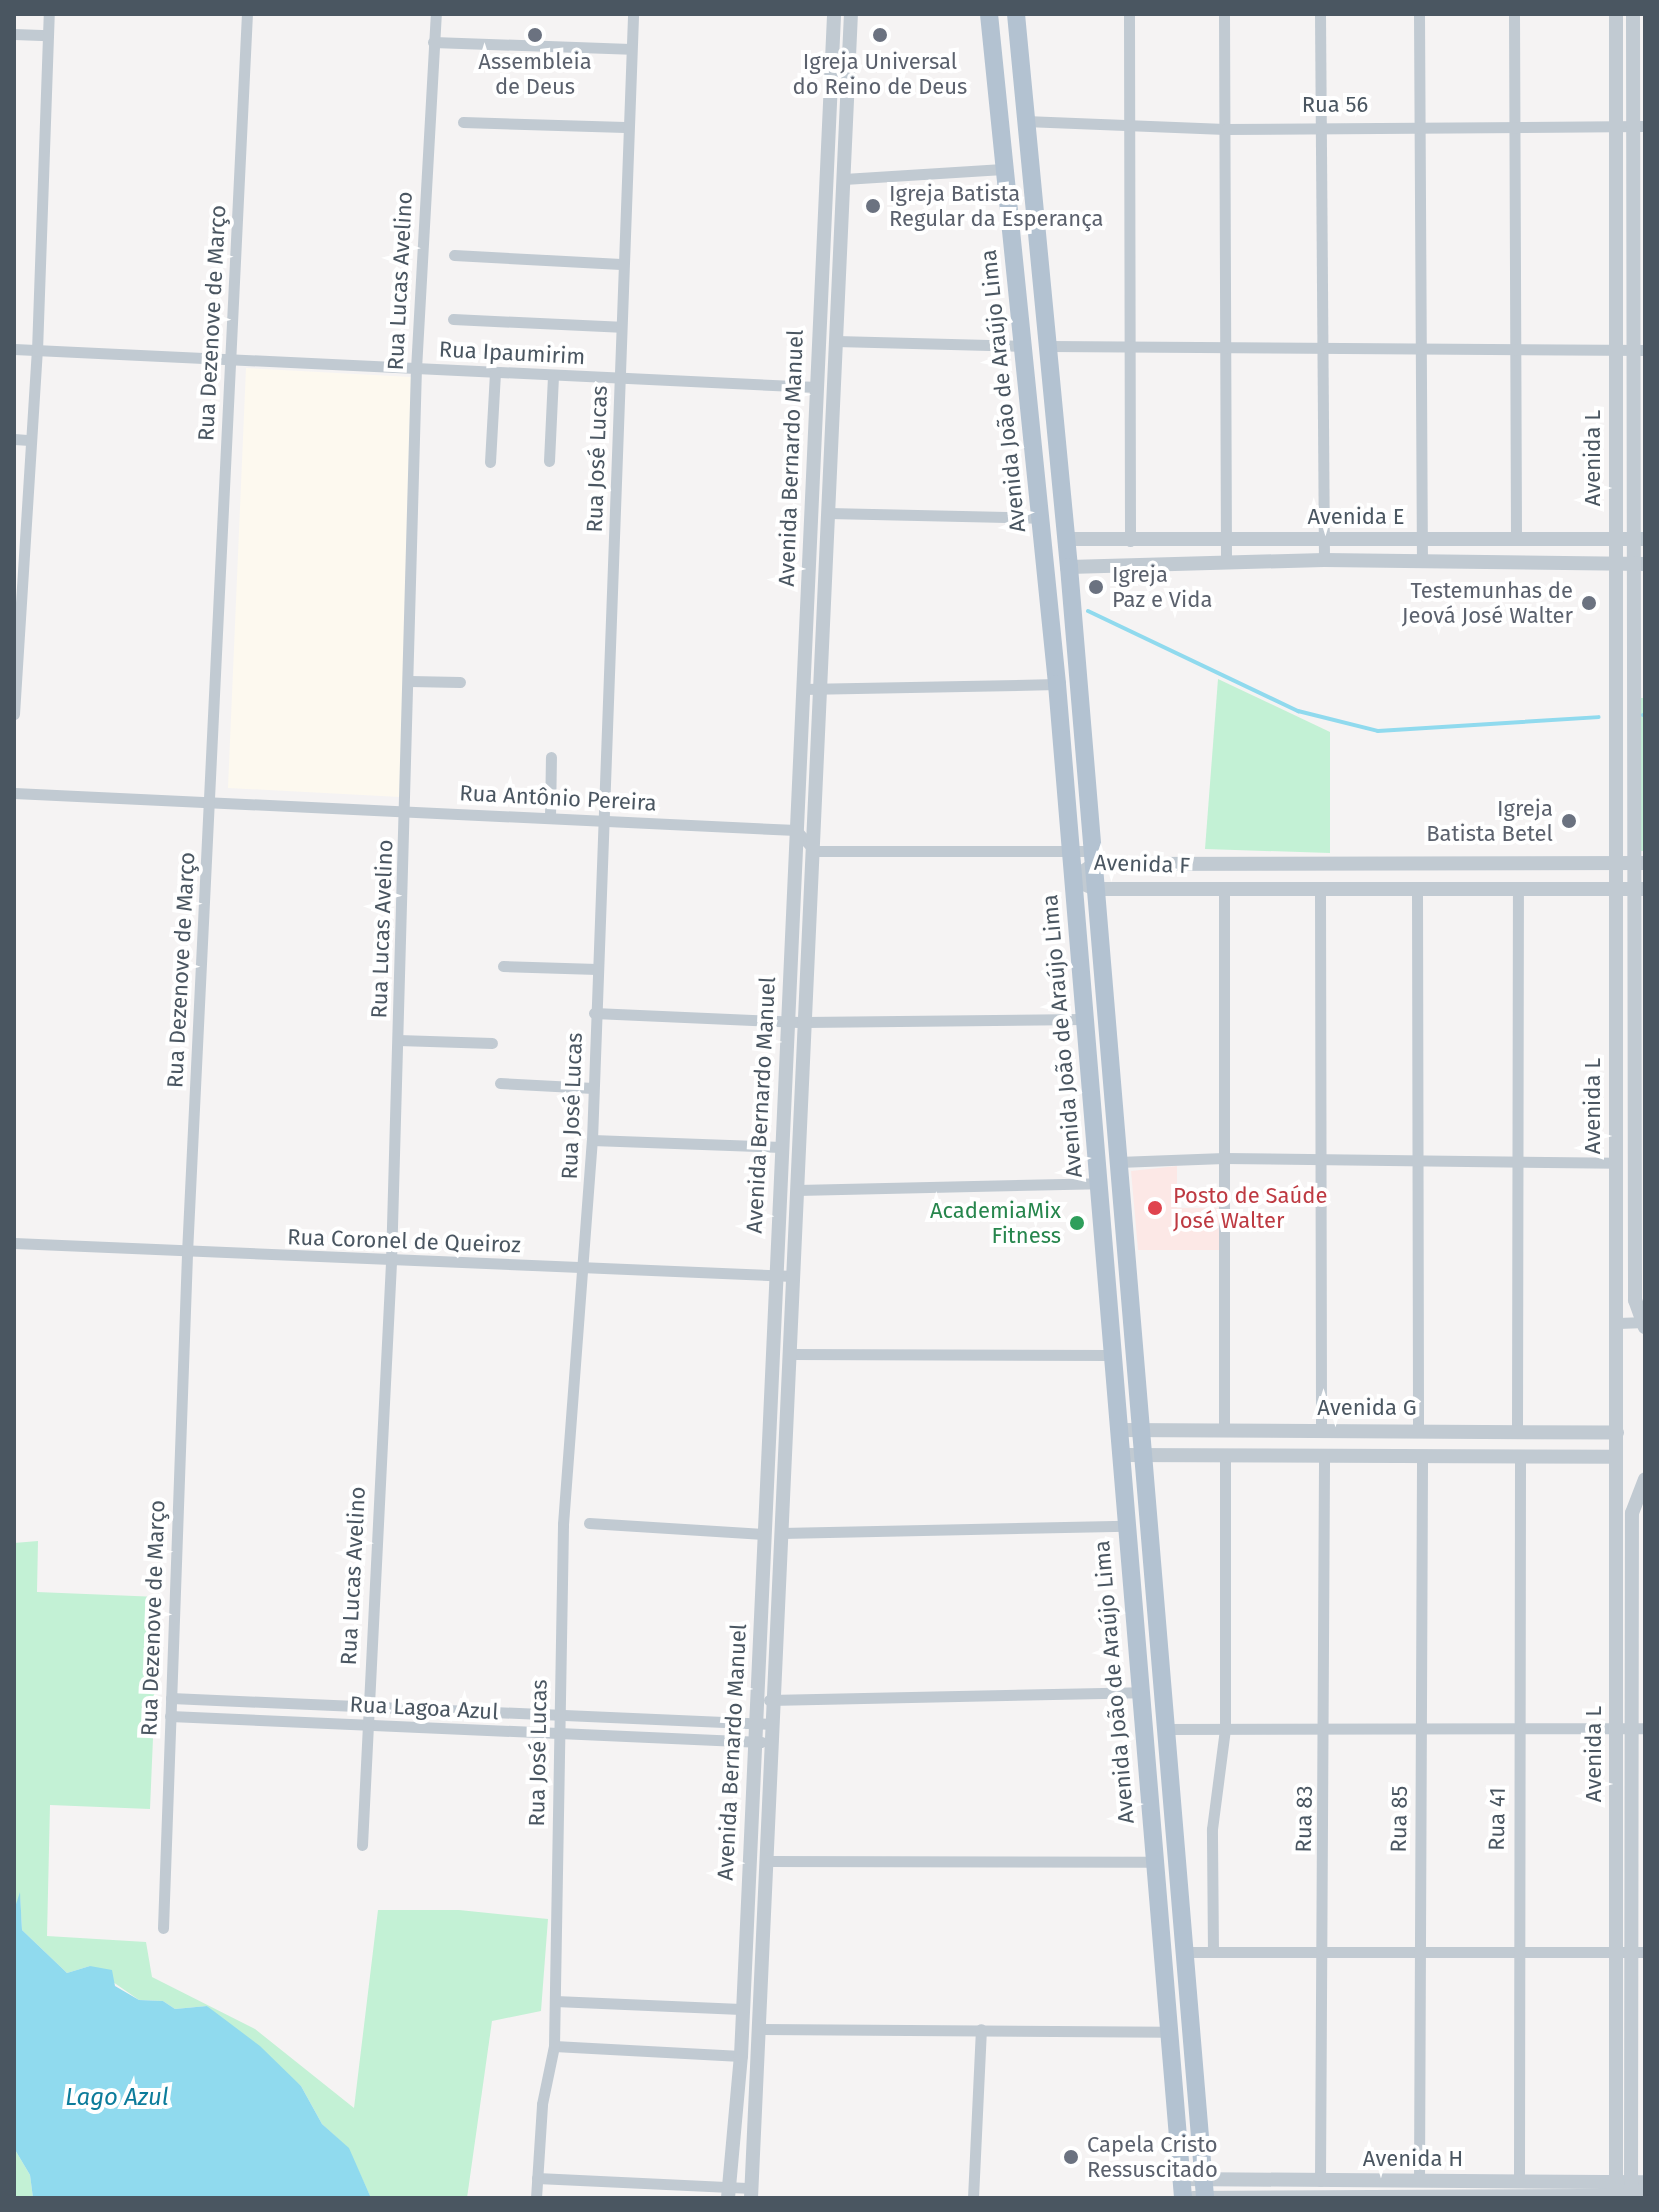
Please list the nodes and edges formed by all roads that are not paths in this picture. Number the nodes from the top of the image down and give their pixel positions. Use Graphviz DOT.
graph roads {
  1 [pos="49,14"];
  2 [pos="247,14"];
  3 [pos="436,14"];
  4 [pos="633,14"];
  5 [pos="834,14"];
  6 [pos="851,14"];
  7 [pos="989,14"];
  8 [pos="1016,14"];
  9 [pos="1129,14"];
  10 [pos="1224,14"];
  11 [pos="1320,14"];
  12 [pos="1419,14"];
  13 [pos="1514,14"];
  14 [pos="1616,14"];
  15 [pos="1633,14"];
  16 [pos="14,34"];
  17 [pos="48,35"];
  18 [pos="433,42"];
  19 [pos="630,49"];
  20 [pos="1025,121"];
  21 [pos="463,122"];
  22 [pos="1321,124"];
  23 [pos="1419,125"];
  24 [pos="1514,126"];
  25 [pos="1617,126"];
  26 [pos="1639,126"];
  27 [pos="625,127"];
  28 [pos="1131,127"];
  29 [pos="1225,129"];
  30 [pos="1003,169"];
  31 [pos="844,179"];
  32 [pos="454,255"];
  33 [pos="621,264"];
  34 [pos="453,319"];
  35 [pos="620,327"];
  36 [pos="836,341"];
  37 [pos="1022,346"];
  38 [pos="1050,346"];
  39 [pos="14,349"];
  40 [pos="1129,350"];
  41 [pos="1224,350"];
  42 [pos="1419,350"];
  43 [pos="1513,350"];
  44 [pos="1615,350"];
  45 [pos="37,351"];
  46 [pos="1321,351"];
  47 [pos="1638,351"];
  48 [pos="230,359"];
  49 [pos="416,369"];
  50 [pos="495,372"];
  51 [pos="553,375"];
  52 [pos="620,378"];
  53 [pos="816,387"];
  54 [pos="14,439"];
  55 [pos="30,440"];
  56 [pos="549,461"];
  57 [pos="490,462"];
  58 [pos="812,469"];
  59 [pos="831,470"];
  60 [pos="828,513"];
  61 [pos="1041,518"];
  62 [pos="1419,538"];
  63 [pos="1516,538"];
  64 [pos="1066,539"];
  65 [pos="1324,539"];
  66 [pos="1638,539"];
  67 [pos="1227,540"];
  68 [pos="1615,540"];
  69 [pos="1130,541"];
  70 [pos="1324,560"];
  71 [pos="1226,561"];
  72 [pos="1422,562"];
  73 [pos="1638,564"];
  74 [pos="1615,565"];
  75 [pos="1069,567"];
  76 [pos="410,681"];
  77 [pos="460,682"];
  78 [pos="1057,684"];
  79 [pos="821,688"];
  80 [pos="803,689"];
  81 [pos="14,714"];
  82 [pos="551,757"];
  83 [pos="14,793"];
  84 [pos="210,800"];
  85 [pos="406,809"];
  86 [pos="550,818"];
  87 [pos="604,820"];
  88 [pos="796,830"];
  89 [pos="815,851"];
  90 [pos="1070,851"];
  91 [pos="1092,858"];
  92 [pos="1614,863"];
  93 [pos="1640,863"];
  94 [pos="1072,879"];
  95 [pos="1518,887"];
  96 [pos="1224,888"];
  97 [pos="1417,888"];
  98 [pos="1614,888"];
  99 [pos="1095,889"];
  100 [pos="1320,889"];
  101 [pos="1640,889"];
  102 [pos="503,966"];
  103 [pos="597,969"];
  104 [pos="594,1013"];
  105 [pos="1084,1019"];
  106 [pos="786,1021"];
  107 [pos="804,1022"];
  108 [pos="398,1040"];
  109 [pos="492,1043"];
  110 [pos="500,1083"];
  111 [pos="593,1088"];
  112 [pos="1113,1097"];
  113 [pos="1091,1098"];
  114 [pos="1116,1136"];
  115 [pos="1095,1137"];
  116 [pos="592,1140"];
  117 [pos="781,1147"];
  118 [pos="1640,1155"];
  119 [pos="1224,1158"];
  120 [pos="1322,1158"];
  121 [pos="1417,1160"];
  122 [pos="1118,1162"];
  123 [pos="1516,1163"];
  124 [pos="1615,1163"];
  125 [pos="1099,1183"];
  126 [pos="1616,1185"];
  127 [pos="1634,1185"];
  128 [pos="797,1190"];
  129 [pos="14,1243"];
  130 [pos="187,1253"];
  131 [pos="391,1262"];
  132 [pos="584,1267"];
  133 [pos="775,1276"];
  134 [pos="793,1276"];
  135 [pos="1618,1323"];
  136 [pos="1644,1324"];
  137 [pos="790,1354"];
  138 [pos="1111,1355"];
  139 [pos="769,1421"];
  140 [pos="786,1423"];
  141 [pos="1118,1430"];
  142 [pos="1140,1430"];
  143 [pos="1321,1430"];
  144 [pos="1418,1430"];
  145 [pos="1224,1431"];
  146 [pos="1517,1433"];
  147 [pos="1617,1433"];
  148 [pos="1120,1455"];
  149 [pos="1142,1455"];
  150 [pos="1225,1457"];
  151 [pos="1422,1457"];
  152 [pos="1520,1457"];
  153 [pos="1615,1457"];
  154 [pos="1324,1458"];
  155 [pos="1643,1488"];
  156 [pos="1616,1490"];
  157 [pos="589,1523"];
  158 [pos="1126,1526"];
  159 [pos="781,1533"];
  160 [pos="764,1534"];
  161 [pos="1140,1692"];
  162 [pos="171,1698"];
  163 [pos="765,1700"];
  164 [pos="365,1705"];
  165 [pos="558,1714"];
  166 [pos="170,1716"];
  167 [pos="764,1724"];
  168 [pos="364,1725"];
  169 [pos="1639,1728"];
  170 [pos="1164,1729"];
  171 [pos="1225,1729"];
  172 [pos="1325,1729"];
  173 [pos="1519,1729"];
  174 [pos="1616,1729"];
  175 [pos="1420,1731"];
  176 [pos="557,1734"];
  177 [pos="756,1742"];
  178 [pos="772,1742"];
  179 [pos="362,1845"];
  180 [pos="767,1861"];
  181 [pos="1153,1862"];
  182 [pos="746,1913"];
  183 [pos="764,1914"];
  184 [pos="163,1928"];
  185 [pos="1321,1951"];
  186 [pos="1517,1951"];
  187 [pos="1184,1952"];
  188 [pos="1213,1952"];
  189 [pos="1614,1952"];
  190 [pos="1638,1952"];
  191 [pos="1418,1953"];
  192 [pos="555,2001"];
  193 [pos="741,2009"];
  194 [pos="757,2029"];
  195 [pos="981,2029"];
  196 [pos="1168,2032"];
  197 [pos="554,2046"];
  198 [pos="741,2056"];
  199 [pos="537,2178"];
  200 [pos="1181,2179"];
  201 [pos="1320,2181"];
  202 [pos="1419,2181"];
  203 [pos="1637,2191"];
  204 [pos="1518,2192"];
  205 [pos="1615,2192"];
  206 [pos="729,2193"];
  207 [pos="752,2193"];
  208 [pos="1202,2193"];
  209 [pos="536,2198"];
  210 [pos="973,2198"];
  211 [pos="1183,2198"];
  212 [pos="1425,2198"];
  1 -- 17 [label="street"];
  2 -- 48 [label="street, Rua Dezenove de Março"];
  3 -- 18 [label="street, Rua Lucas Avelino"];
  4 -- 19 [label="street, Rua José Lucas"];
  5 -- 53 [label="street, Avenida Bernardo Manuel"];
  6 -- 31 [label="street, Avenida Bernardo Manuel"];
  7 -- 30 [label="main road, Avenida João de Araújo Lima"];
  8 -- 20 [label="main road, Avenida João de Araújo Lima"];
  9 -- 28 [label="street"];
  10 -- 29 [label="street"];
  11 -- 22 [label="street"];
  12 -- 23 [label="street"];
  13 -- 24 [label="street"];
  14 -- 25 [label="street, Avenida L"];
  15 -- 26 [label="street, Avenida L"];
  16 -- 17 [label="street"];
  17 -- 45 [label="street"];
  18 -- 19 [label="street"];
  18 -- 49 [label="street, Rua Lucas Avelino"];
  19 -- 27 [label="street, Rua José Lucas"];
  20 -- 28 [label="street, Rua 56"];
  20 -- 38 [label="main road, Avenida João de Araújo Lima"];
  21 -- 27 [label="street"];
  22 -- 23 [label="street, Rua 56"];
  22 -- 29 [label="street, Rua 56"];
  22 -- 46 [label="street"];
  23 -- 24 [label="street, Rua 56"];
  23 -- 42 [label="street"];
  24 -- 25 [label="street, Rua 56"];
  24 -- 43 [label="street"];
  25 -- 26 [label="street, Rua 56"];
  25 -- 44 [label="street, Avenida L"];
  26 -- 47 [label="street, Avenida L"];
  27 -- 33 [label="street, Rua José Lucas"];
  28 -- 29 [label="street, Rua 56"];
  28 -- 40 [label="street"];
  29 -- 41 [label="street"];
  30 -- 31 [label="street"];
  30 -- 37 [label="main road, Avenida João de Araújo Lima"];
  31 -- 36 [label="street, Avenida Bernardo Manuel"];
  32 -- 33 [label="street"];
  33 -- 35 [label="street, Rua José Lucas"];
  34 -- 35 [label="street"];
  35 -- 52 [label="street, Rua José Lucas"];
  36 -- 37 [label="street"];
  36 -- 59 [label="street, Avenida Bernardo Manuel"];
  37 -- 61 [label="main road, Avenida João de Araújo Lima"];
  38 -- 40 [label="street"];
  38 -- 64 [label="main road, Avenida João de Araújo Lima"];
  39 -- 45 [label="street, Rua Ipaumirim"];
  40 -- 41 [label="street"];
  40 -- 69 [label="street"];
  41 -- 46 [label="street"];
  41 -- 67 [label="street"];
  42 -- 43 [label="street"];
  42 -- 46 [label="street"];
  42 -- 62 [label="street"];
  43 -- 44 [label="street"];
  43 -- 63 [label="street"];
  44 -- 47 [label="street"];
  44 -- 68 [label="street, Avenida L"];
  45 -- 48 [label="street, Rua Ipaumirim"];
  45 -- 55 [label="street"];
  46 -- 65 [label="street"];
  47 -- 66 [label="street, Avenida L"];
  48 -- 49 [label="street, Rua Ipaumirim"];
  48 -- 84 [label="street, Rua Dezenove de Março"];
  49 -- 50 [label="street, Rua Ipaumirim"];
  49 -- 76 [label="street, Rua Lucas Avelino"];
  50 -- 51 [label="street, Rua Ipaumirim"];
  50 -- 57 [label="street"];
  51 -- 52 [label="street, Rua Ipaumirim"];
  51 -- 56 [label="street"];
  52 -- 53 [label="street, Rua Ipaumirim"];
  52 -- 87 [label="street, Rua José Lucas"];
  53 -- 58 [label="street, Avenida Bernardo Manuel"];
  54 -- 55 [label="street"];
  55 -- 81 [label="street"];
  58 -- 59 [label="street"];
  58 -- 80 [label="street, Avenida Bernardo Manuel"];
  59 -- 60 [label="street, Avenida Bernardo Manuel"];
  60 -- 61 [label="street"];
  60 -- 79 [label="street, Avenida Bernardo Manuel"];
  61 -- 78 [label="main road, Avenida João de Araújo Lima"];
  62 -- 63 [label="street, Avenida E"];
  62 -- 65 [label="street, Avenida E"];
  62 -- 72 [label="street"];
  63 -- 68 [label="street, Avenida E"];
  64 -- 69 [label="street, Avenida E"];
  64 -- 75 [label="main road, Avenida João de Araújo Lima"];
  65 -- 67 [label="street, Avenida E"];
  65 -- 70 [label="street"];
  66 -- 68 [label="street, Avenida E"];
  66 -- 73 [label="street, Avenida L"];
  67 -- 69 [label="street, Avenida E"];
  67 -- 71 [label="street"];
  68 -- 74 [label="street, Avenida L"];
  70 -- 71 [label="street, Avenida E"];
  70 -- 72 [label="street, Avenida E"];
  71 -- 75 [label="street, Avenida E"];
  72 -- 74 [label="street, Avenida E"];
  73 -- 74 [label="street, Avenida E"];
  73 -- 93 [label="street, Avenida L"];
  74 -- 92 [label="street, Avenida L"];
  75 -- 91 [label="main road, Avenida João de Araújo Lima"];
  76 -- 77 [label="street"];
  76 -- 85 [label="street, Rua Lucas Avelino"];
  78 -- 79 [label="street"];
  78 -- 90 [label="main road, Avenida João de Araújo Lima"];
  79 -- 80 [label="street"];
  79 -- 89 [label="street, Avenida Bernardo Manuel"];
  80 -- 88 [label="street, Avenida Bernardo Manuel"];
  82 -- 86 [label="street"];
  83 -- 84 [label="street, Rua Antônio Pereira"];
  84 -- 85 [label="street, Rua Antônio Pereira"];
  84 -- 130 [label="street, Rua Dezenove de Março"];
  85 -- 86 [label="street, Rua Antônio Pereira"];
  85 -- 108 [label="street, Rua Lucas Avelino"];
  86 -- 87 [label="street, Rua Antônio Pereira"];
  87 -- 88 [label="street, Rua Antônio Pereira"];
  87 -- 103 [label="street, Rua José Lucas"];
  88 -- 89 [label="street"];
  88 -- 106 [label="street, Avenida Bernardo Manuel"];
  89 -- 90 [label="street"];
  89 -- 107 [label="street, Avenida Bernardo Manuel"];
  90 -- 91 [label="street"];
  90 -- 94 [label="main road, Avenida João de Araújo Lima"];
  91 -- 92 [label="street, Avenida F"];
  91 -- 94 [label="street, Avenida F"];
  91 -- 99 [label="main road, Avenida João de Araújo Lima"];
  92 -- 93 [label="street, Avenida F"];
  92 -- 98 [label="street, Avenida L"];
  93 -- 101 [label="street, Avenida L"];
  94 -- 99 [label="street, Avenida F"];
  94 -- 105 [label="main road, Avenida João de Araújo Lima"];
  95 -- 97 [label="street, Avenida F"];
  95 -- 98 [label="street, Avenida F"];
  95 -- 123 [label="street"];
  96 -- 99 [label="street, Avenida F"];
  96 -- 100 [label="street, Avenida F"];
  96 -- 119 [label="street"];
  97 -- 100 [label="street, Avenida F"];
  97 -- 121 [label="street"];
  98 -- 101 [label="street, Avenida F"];
  98 -- 124 [label="street, Avenida L"];
  99 -- 112 [label="main road, Avenida João de Araújo Lima"];
  100 -- 120 [label="street"];
  101 -- 118 [label="street, Avenida L"];
  102 -- 103 [label="street"];
  103 -- 104 [label="street, Rua José Lucas"];
  104 -- 106 [label="street"];
  104 -- 111 [label="street, Rua José Lucas"];
  105 -- 107 [label="street"];
  105 -- 113 [label="main road, Avenida João de Araújo Lima"];
  106 -- 107 [label="street"];
  106 -- 117 [label="street, Avenida Bernardo Manuel"];
  107 -- 128 [label="street, Avenida Bernardo Manuel"];
  108 -- 109 [label="street"];
  108 -- 131 [label="street, Rua Lucas Avelino"];
  110 -- 111 [label="street"];
  111 -- 116 [label="street, Rua José Lucas"];
  112 -- 113 [label="main road"];
  112 -- 114 [label="main road, Avenida João de Araújo Lima"];
  113 -- 115 [label="main road, Avenida João de Araújo Lima"];
  114 -- 115 [label="main road"];
  114 -- 122 [label="main road, Avenida João de Araújo Lima"];
  115 -- 125 [label="main road, Avenida João de Araújo Lima"];
  116 -- 117 [label="street"];
  116 -- 132 [label="street, Rua José Lucas"];
  117 -- 133 [label="street, Avenida Bernardo Manuel"];
  118 -- 127 [label="street, Avenida L"];
  119 -- 120 [label="street"];
  119 -- 122 [label="street"];
  119 -- 145 [label="street"];
  120 -- 121 [label="street"];
  120 -- 143 [label="street"];
  121 -- 123 [label="street"];
  121 -- 144 [label="street"];
  122 -- 142 [label="main road, Avenida João de Araújo Lima"];
  123 -- 124 [label="street"];
  123 -- 146 [label="street"];
  124 -- 126 [label="street, Avenida L"];
  125 -- 128 [label="street"];
  125 -- 138 [label="main road, Avenida João de Araújo Lima"];
  126 -- 127 [label="street"];
  126 -- 135 [label="street, Avenida L"];
  127 -- 136 [label="street, Avenida L"];
  128 -- 134 [label="street, Avenida Bernardo Manuel"];
  129 -- 130 [label="street, Rua Coronel de Queiroz"];
  130 -- 131 [label="street, Rua Coronel de Queiroz"];
  130 -- 162 [label="street, Rua Dezenove de Março"];
  131 -- 132 [label="street, Rua Coronel de Queiroz"];
  131 -- 164 [label="street, Rua Lucas Avelino"];
  132 -- 133 [label="street, Rua Coronel de Queiroz"];
  132 -- 165 [label="street, Rua José Lucas"];
  133 -- 134 [label="street, Rua Coronel de Queiroz"];
  133 -- 139 [label="street, Avenida Bernardo Manuel"];
  134 -- 137 [label="street, Avenida Bernardo Manuel"];
  135 -- 136 [label="street"];
  135 -- 147 [label="street, Avenida L"];
  137 -- 138 [label="street"];
  137 -- 140 [label="street, Avenida Bernardo Manuel"];
  138 -- 141 [label="main road, Avenida João de Araújo Lima"];
  139 -- 140 [label="street"];
  139 -- 160 [label="street, Avenida Bernardo Manuel"];
  140 -- 159 [label="street, Avenida Bernardo Manuel"];
  141 -- 142 [label="street, Avenida G"];
  141 -- 148 [label="main road, Avenida João de Araújo Lima"];
  142 -- 145 [label="street, Avenida G"];
  142 -- 149 [label="main road, Avenida João de Araújo Lima"];
  143 -- 144 [label="street, Avenida G"];
  143 -- 145 [label="street, Avenida G"];
  144 -- 146 [label="street, Avenida G"];
  146 -- 147 [label="street, Avenida G"];
  147 -- 153 [label="street, Avenida L"];
  148 -- 149 [label="street"];
  148 -- 158 [label="main road, Avenida João de Araújo Lima"];
  149 -- 150 [label="street"];
  149 -- 170 [label="main road, Avenida João de Araújo Lima"];
  150 -- 154 [label="street"];
  150 -- 171 [label="street"];
  151 -- 152 [label="street"];
  151 -- 154 [label="street"];
  151 -- 175 [label="street, Rua 85"];
  152 -- 153 [label="street"];
  152 -- 173 [label="street, Rua 41"];
  153 -- 156 [label="street, Avenida L"];
  154 -- 172 [label="street, Rua 83"];
  155 -- 156 [label="street"];
  155 -- 169 [label="street, Avenida L"];
  156 -- 174 [label="street, Avenida L"];
  157 -- 160 [label="street"];
  158 -- 159 [label="street"];
  158 -- 161 [label="main road, Avenida João de Araújo Lima"];
  159 -- 163 [label="street, Avenida Bernardo Manuel"];
  160 -- 163 [label="street, Avenida Bernardo Manuel"];
  161 -- 163 [label="street"];
  161 -- 181 [label="main road, Avenida João de Araújo Lima"];
  162 -- 164 [label="street, Rua Lagoa Azul"];
  162 -- 166 [label="street, Rua Dezenove de Março"];
  163 -- 167 [label="street, Avenida Bernardo Manuel"];
  164 -- 165 [label="street, Rua Lagoa Azul"];
  164 -- 168 [label="street, Rua Lucas Avelino"];
  165 -- 167 [label="street, Rua Lagoa Azul"];
  165 -- 176 [label="street, Rua José Lucas"];
  166 -- 168 [label="street, Rua Lagoa Azul"];
  166 -- 184 [label="street, Rua Dezenove de Março"];
  167 -- 177 [label="street, Avenida Bernardo Manuel"];
  167 -- 178 [label="street, Avenida Bernardo Manuel"];
  168 -- 176 [label="street, Rua Lagoa Azul"];
  168 -- 179 [label="street, Rua Lucas Avelino"];
  169 -- 174 [label="street"];
  169 -- 190 [label="street, Avenida L"];
  170 -- 171 [label="street"];
  170 -- 187 [label="main road, Avenida João de Araújo Lima"];
  171 -- 172 [label="street"];
  171 -- 188 [label="street"];
  172 -- 175 [label="street"];
  172 -- 185 [label="street, Rua 83"];
  173 -- 174 [label="street"];
  173 -- 175 [label="street"];
  173 -- 186 [label="street, Rua 41"];
  174 -- 189 [label="street, Avenida L"];
  175 -- 191 [label="street, Rua 85"];
  176 -- 177 [label="street, Rua Lagoa Azul"];
  176 -- 192 [label="street, Rua José Lucas"];
  177 -- 178 [label="street, Rua Lagoa Azul"];
  177 -- 182 [label="street, Avenida Bernardo Manuel"];
  178 -- 180 [label="street, Avenida Bernardo Manuel"];
  180 -- 181 [label="street"];
  180 -- 183 [label="street, Avenida Bernardo Manuel"];
  181 -- 196 [label="main road, Avenida João de Araújo Lima"];
  182 -- 183 [label="street"];
  182 -- 193 [label="street, Avenida Bernardo Manuel"];
  183 -- 194 [label="street, Avenida Bernardo Manuel"];
  185 -- 188 [label="street"];
  185 -- 191 [label="street"];
  185 -- 201 [label="street, Rua 83"];
  186 -- 189 [label="street"];
  186 -- 191 [label="street"];
  186 -- 204 [label="street, Rua 41"];
  187 -- 188 [label="street"];
  187 -- 208 [label="main road, Avenida João de Araújo Lima"];
  189 -- 190 [label="street"];
  189 -- 205 [label="street, Avenida L"];
  190 -- 203 [label="street, Avenida L"];
  191 -- 202 [label="street, Rua 85"];
  192 -- 193 [label="street"];
  192 -- 197 [label="street, Rua José Lucas"];
  193 -- 198 [label="street, Avenida Bernardo Manuel"];
  194 -- 195 [label="street"];
  194 -- 207 [label="street, Avenida Bernardo Manuel"];
  195 -- 196 [label="street"];
  195 -- 210 [label="street"];
  196 -- 200 [label="main road, Avenida João de Araújo Lima"];
  197 -- 198 [label="street"];
  197 -- 199 [label="street, Rua José Lucas"];
  198 -- 206 [label="street, Avenida Bernardo Manuel"];
  199 -- 206 [label="street"];
  199 -- 209 [label="street, Rua José Lucas"];
  200 -- 208 [label="street, Avenida H"];
  200 -- 211 [label="main road, Avenida João de Araújo Lima"];
  201 -- 202 [label="street, Avenida H"];
  201 -- 208 [label="street, Avenida H"];
  202 -- 204 [label="street, Avenida H"];
  203 -- 205 [label="street, Avenida H"];
  204 -- 205 [label="street, Avenida H"];
  204 -- 212 [label="street, Avenida H"];
  206 -- 207 [label="street"];
  208 -- 212 [label="street, Avenida H"];
}
